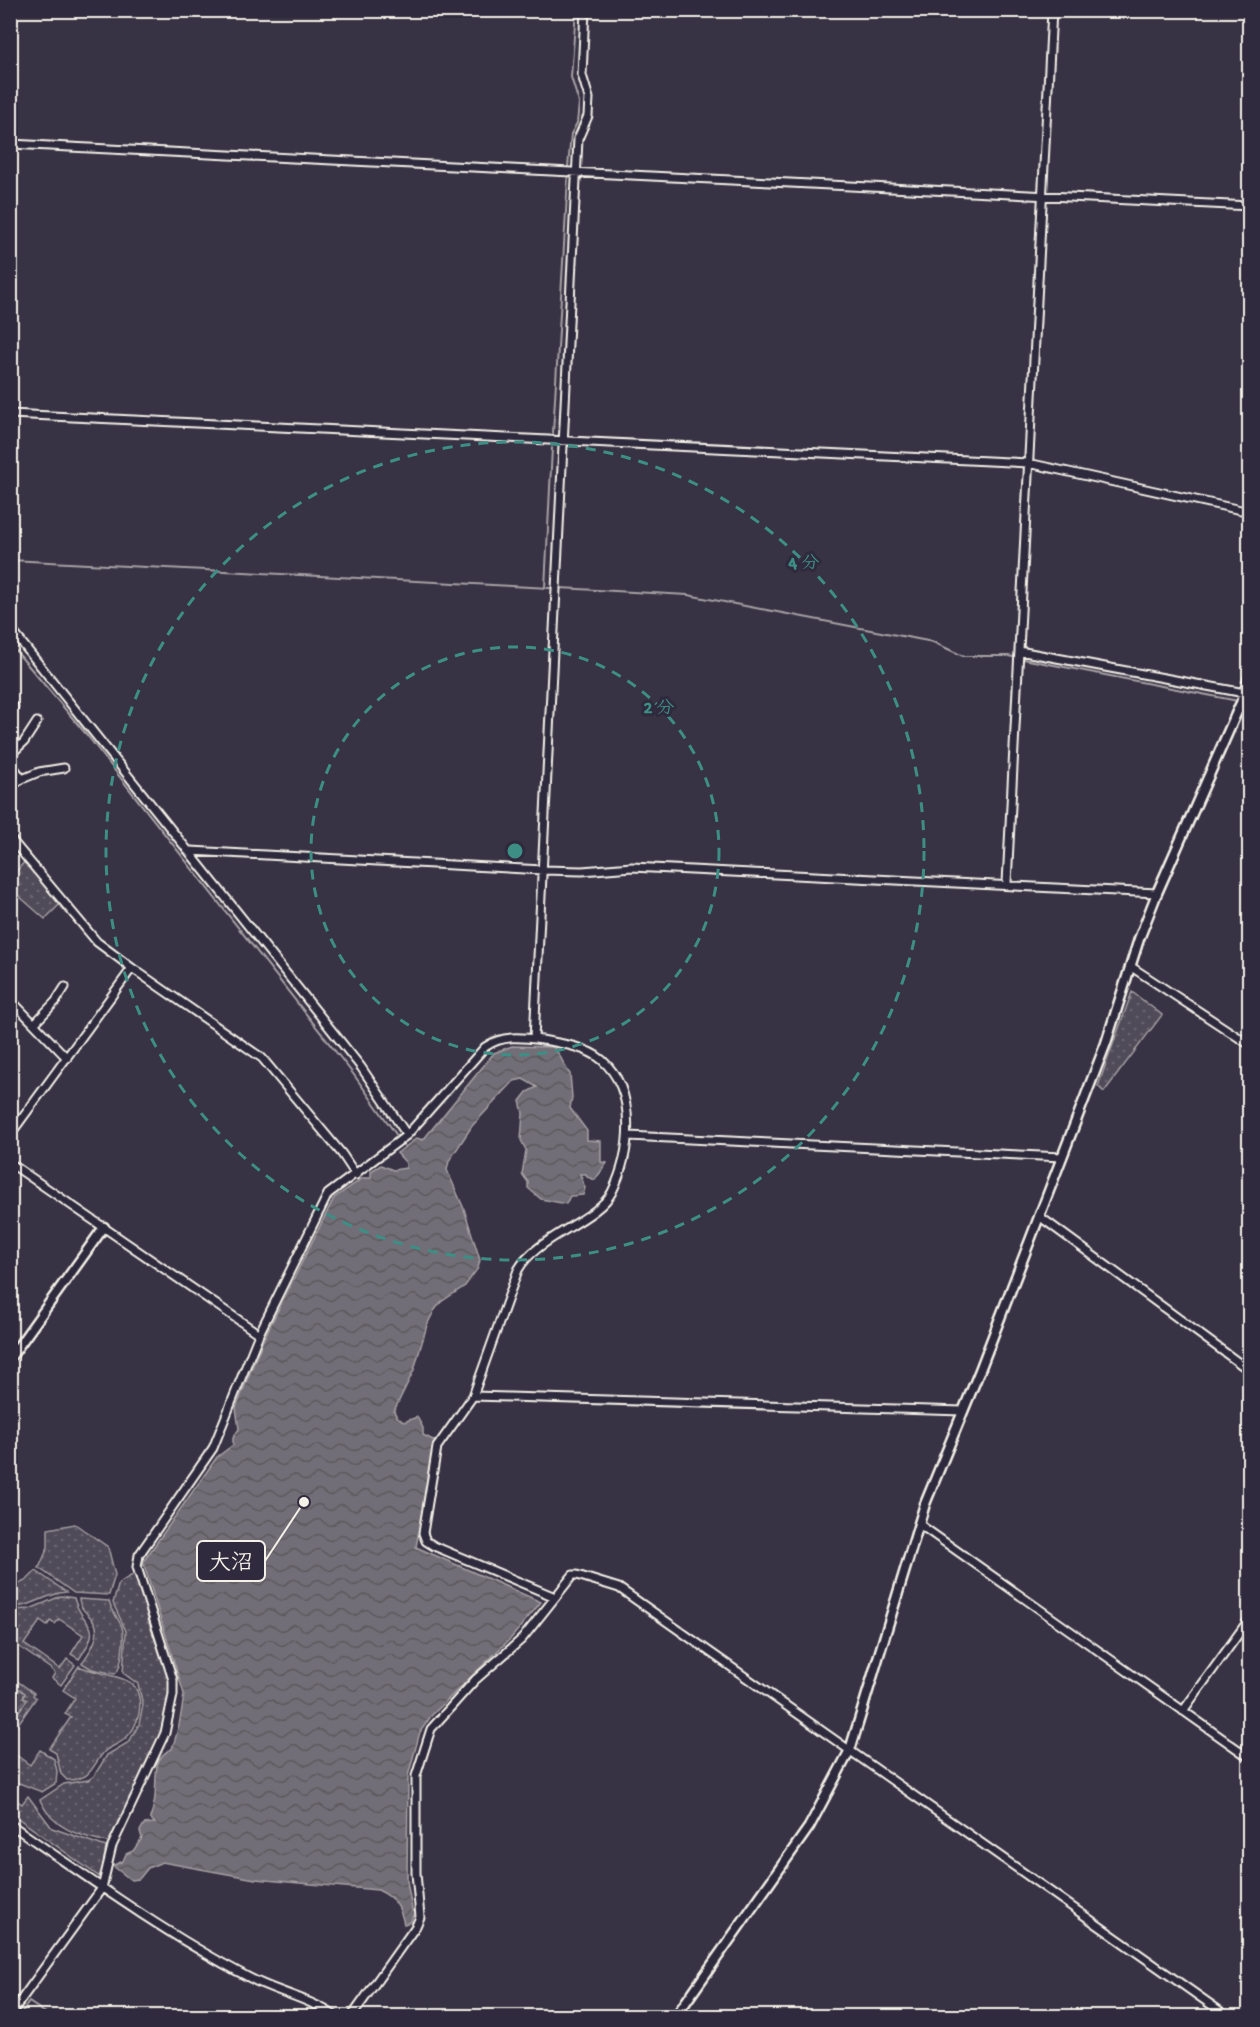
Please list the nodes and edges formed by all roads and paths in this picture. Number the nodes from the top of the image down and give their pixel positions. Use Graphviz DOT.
graph roads {
  1 [pos="585,10"];
  2 [pos="1052,10"];
  3 [pos="10,144"];
  4 [pos="576,171"];
  5 [pos="1041,195"];
  6 [pos="1250,206"];
  7 [pos="10,414"];
  8 [pos="564,442"];
  9 [pos="1028,463"];
  10 [pos="1250,512"];
  11 [pos="10,628"];
  12 [pos="1018,656"];
  13 [pos="1250,670"];
  14 [pos="1243,699"];
  15 [pos="1250,711"];
  16 [pos="37,722"];
  17 [pos="10,755"];
  18 [pos="10,762"];
  19 [pos="64,768"];
  20 [pos="22,779"];
  21 [pos="10,788"];
  22 [pos="10,838"];
  23 [pos="190,851"];
  24 [pos="543,870"];
  25 [pos="1007,883"];
  26 [pos="1156,893"];
  27 [pos="1130,966"];
  28 [pos="132,968"];
  29 [pos="65,987"];
  30 [pos="10,999"];
  31 [pos="35,1023"];
  32 [pos="534,1039"];
  33 [pos="1250,1045"];
  34 [pos="67,1059"];
  35 [pos="10,1135"];
  36 [pos="628,1136"];
  37 [pos="403,1139"];
  38 [pos="1062,1157"];
  39 [pos="10,1163"];
  40 [pos="356,1175"];
  41 [pos="1039,1216"];
  42 [pos="104,1227"];
  43 [pos="259,1334"];
  44 [pos="10,1358"];
  45 [pos="1250,1371"];
  46 [pos="473,1396"];
  47 [pos="963,1411"];
  48 [pos="919,1524"];
  49 [pos="555,1597"];
  50 [pos="1250,1618"];
  51 [pos="1183,1711"];
  52 [pos="850,1750"];
  53 [pos="1250,1758"];
  54 [pos="10,1824"];
  55 [pos="102,1888"];
  56 [pos="10,2015"];
  57 [pos="334,2016"];
  58 [pos="352,2016"];
  59 [pos="676,2016"];
  60 [pos="1227,2016"];
  1 -- 4 [label="street"];
  2 -- 5 [label="street"];
  3 -- 4 [label="street"];
  4 -- 5 [label="street"];
  4 -- 8 [label="street"];
  5 -- 6 [label="street"];
  5 -- 9 [label="street"];
  7 -- 8 [label="street"];
  8 -- 9 [label="street"];
  8 -- 24 [label="street"];
  9 -- 10 [label="street"];
  9 -- 12 [label="street"];
  11 -- 23 [label="street"];
  12 -- 14 [label="street"];
  12 -- 25 [label="street"];
  13 -- 14 [label="street"];
  14 -- 15 [label="street"];
  14 -- 26 [label="street"];
  16 -- 17 [label="street"];
  18 -- 20 [label="street"];
  19 -- 20 [label="street"];
  20 -- 21 [label="street"];
  22 -- 28 [label="street"];
  23 -- 24 [label="street"];
  23 -- 37 [label="street"];
  24 -- 25 [label="street"];
  24 -- 32 [label="street"];
  25 -- 26 [label="street"];
  26 -- 27 [label="street"];
  27 -- 33 [label="street"];
  27 -- 38 [label="street"];
  28 -- 34 [label="street"];
  28 -- 40 [label="street"];
  29 -- 31 [label="street"];
  30 -- 31 [label="street"];
  31 -- 34 [label="street"];
  32 -- 36 [label="street"];
  32 -- 37 [label="street"];
  34 -- 35 [label="street"];
  36 -- 38 [label="street"];
  36 -- 46 [label="street"];
  37 -- 40 [label="street"];
  38 -- 41 [label="street"];
  39 -- 42 [label="street"];
  40 -- 43 [label="street"];
  41 -- 45 [label="street"];
  41 -- 47 [label="street"];
  42 -- 43 [label="street"];
  42 -- 44 [label="street"];
  43 -- 55 [label="street"];
  46 -- 47 [label="street"];
  46 -- 49 [label="street"];
  47 -- 48 [label="street"];
  48 -- 51 [label="street"];
  48 -- 52 [label="street"];
  49 -- 52 [label="street"];
  49 -- 58 [label="street"];
  50 -- 51 [label="street"];
  51 -- 53 [label="street"];
  52 -- 59 [label="street"];
  52 -- 60 [label="street"];
  54 -- 55 [label="street"];
  55 -- 56 [label="street"];
  55 -- 57 [label="street"];
}
